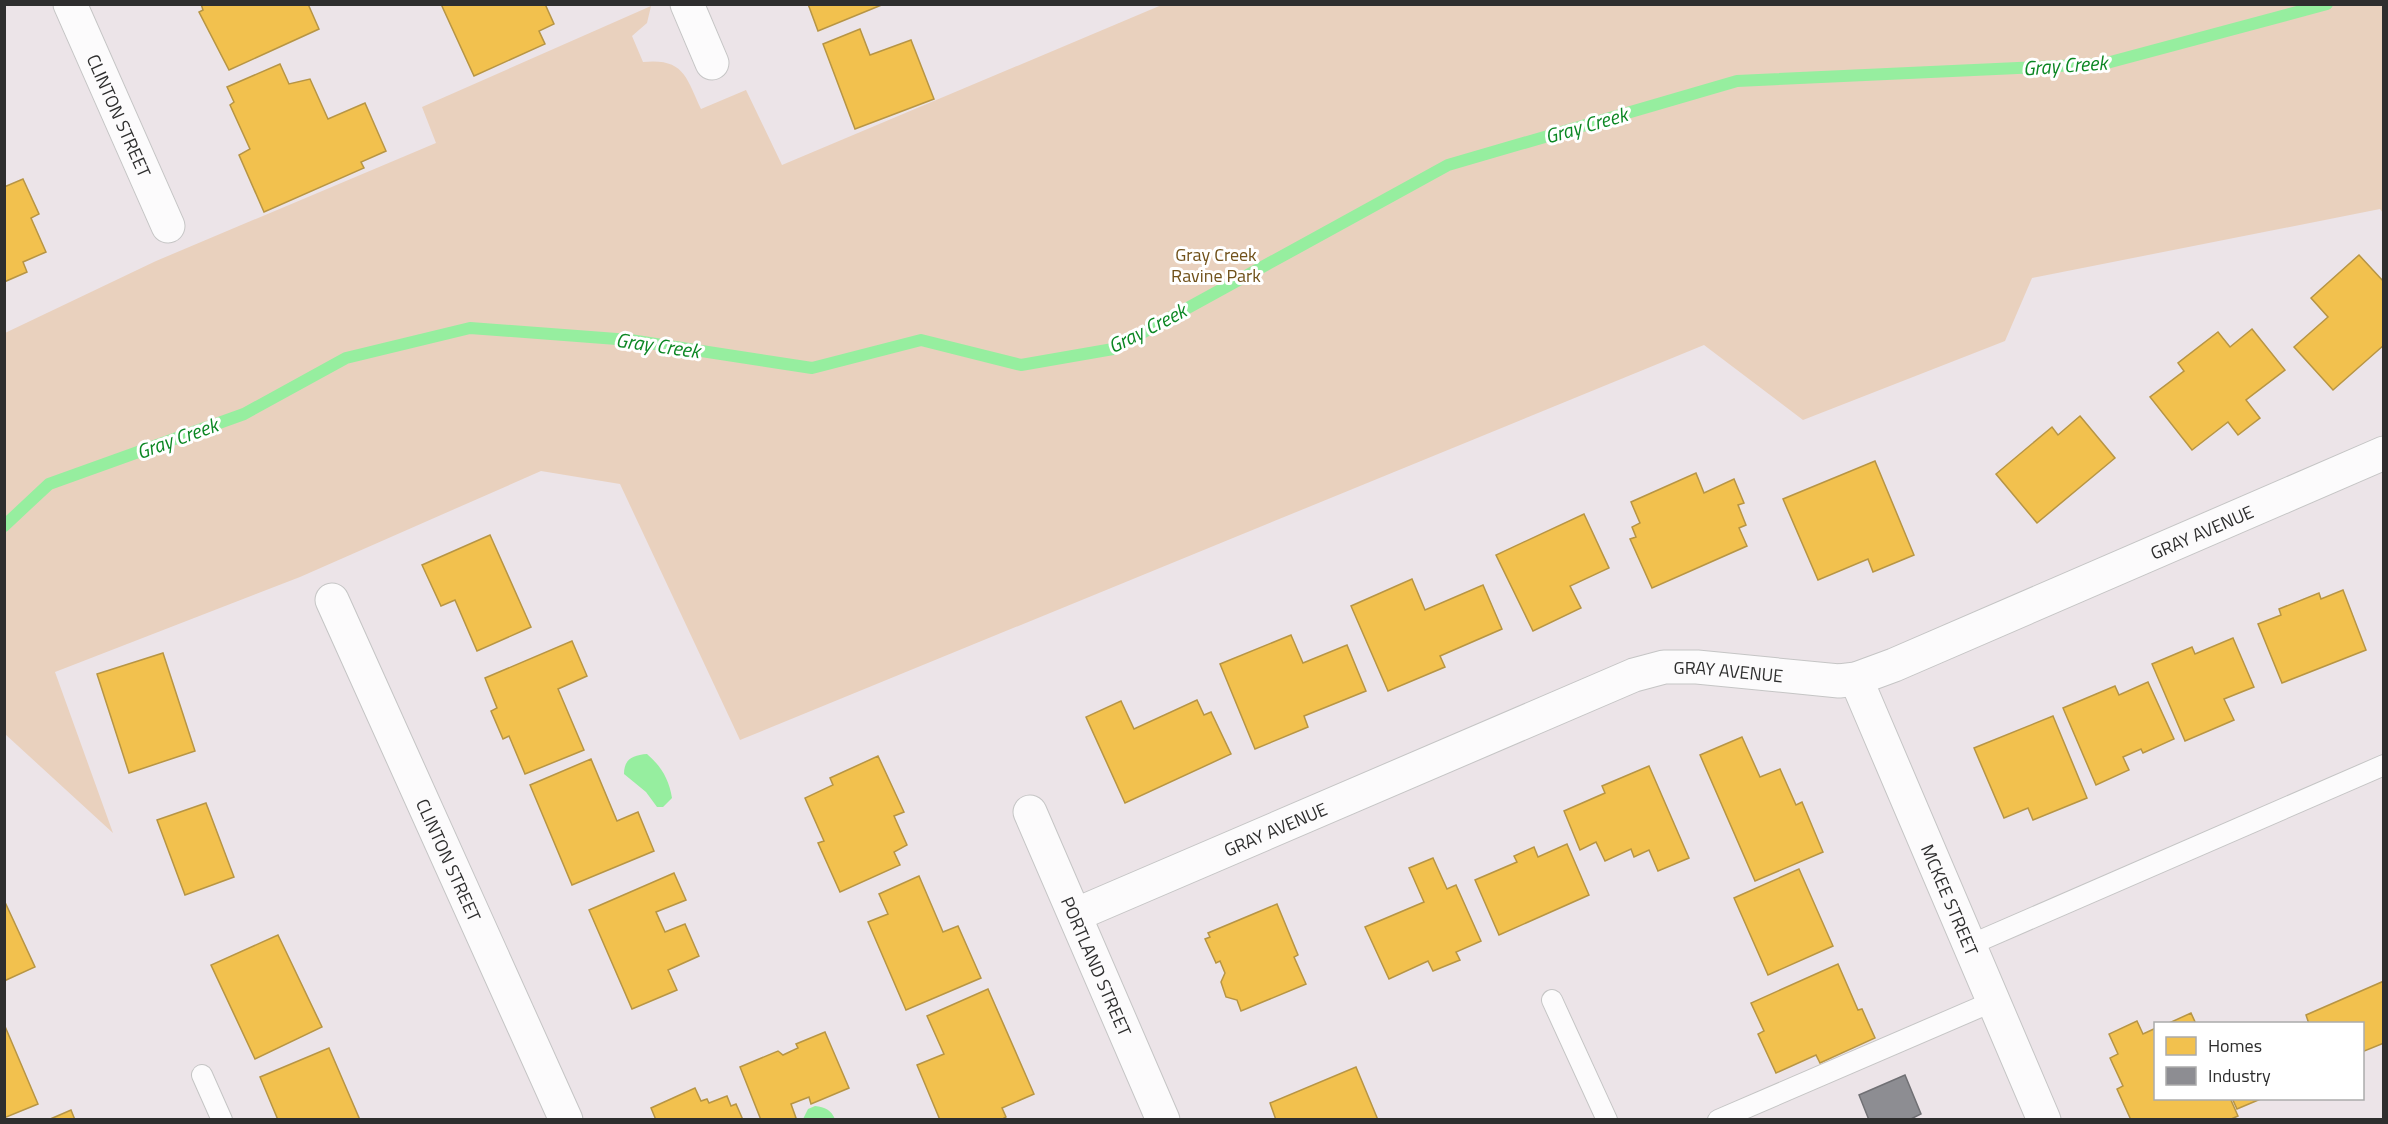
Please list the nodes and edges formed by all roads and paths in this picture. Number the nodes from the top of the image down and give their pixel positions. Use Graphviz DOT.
graph roads {
  1 [pos="70,4"];
  2 [pos="687,4"];
  3 [pos="712,63"];
  4 [pos="168,226"];
  5 [pos="2384,453"];
  6 [pos="332,600"];
  7 [pos="1856,679"];
  8 [pos="2384,765"];
  9 [pos="1030,812"];
  10 [pos="1075,915"];
  11 [pos="1970,945"];
  12 [pos="1552,1000"];
  13 [pos="1994,1001"];
  14 [pos="202,1075"];
  15 [pos="222,1119"];
  16 [pos="566,1119"];
  17 [pos="1163,1119"];
  18 [pos="1607,1119"];
  19 [pos="1718,1119"];
  20 [pos="2044,1119"];
  1 -- 4 [label="street, CLINTON STREET"];
  2 -- 3 [label="street"];
  5 -- 7 [label="street, GRAY AVENUE"];
  6 -- 16 [label="street, CLINTON STREET"];
  7 -- 10 [label="street, GRAY AVENUE"];
  7 -- 11 [label="street, MCKEE STREET"];
  8 -- 11 [label="lane"];
  9 -- 10 [label="street, PORTLAND STREET"];
  10 -- 17 [label="street, PORTLAND STREET"];
  11 -- 13 [label="street, MCKEE STREET"];
  12 -- 18 [label="lane"];
  13 -- 19 [label="lane"];
  13 -- 20 [label="street, MCKEE STREET"];
  14 -- 15 [label="lane"];
}
